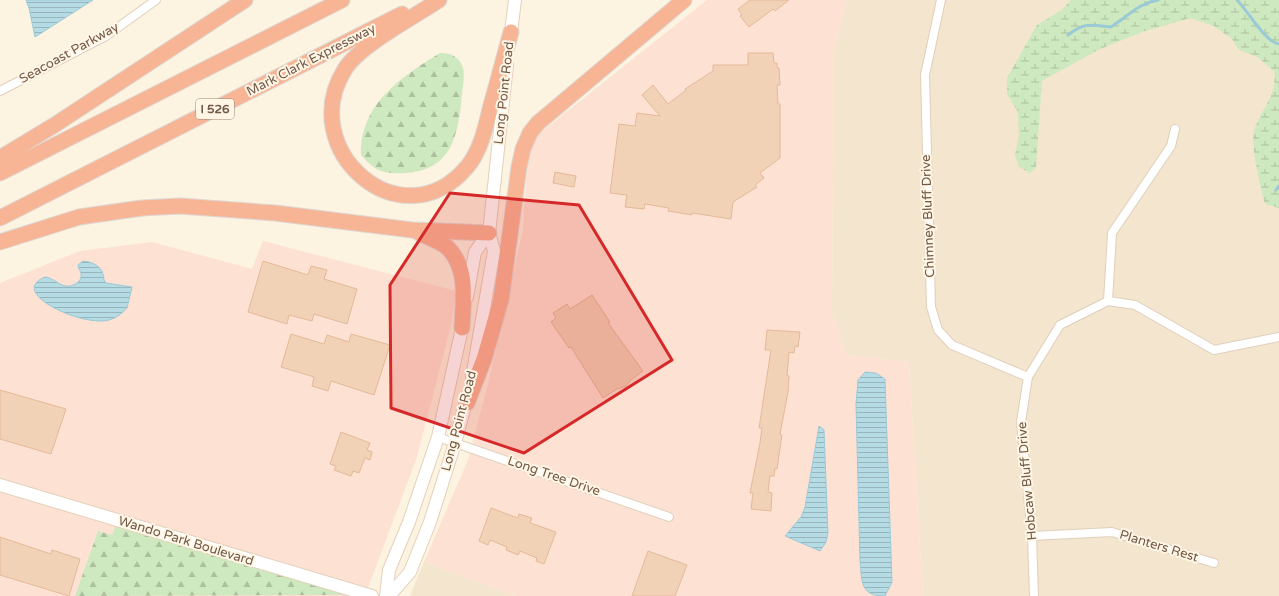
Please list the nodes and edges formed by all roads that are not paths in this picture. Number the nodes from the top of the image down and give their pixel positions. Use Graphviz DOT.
graph roads {
  1 [pos="156,0"];
  2 [pos="245,0"];
  3 [pos="342,0"];
  4 [pos="430,0"];
  5 [pos="439,0"];
  6 [pos="515,0"];
  7 [pos="684,0"];
  8 [pos="941,0"];
  9 [pos="511,32"];
  10 [pos="0,90"];
  11 [pos="1175,129"];
  12 [pos="0,158"];
  13 [pos="0,174"];
  14 [pos="0,218"];
  15 [pos="412,230"];
  16 [pos="489,233"];
  17 [pos="0,242"];
  18 [pos="1108,301"];
  19 [pos="462,328"];
  20 [pos="1279,337"];
  21 [pos="1028,377"];
  22 [pos="467,402"];
  23 [pos="438,437"];
  24 [pos="455,443"];
  25 [pos="0,485"];
  26 [pos="669,517"];
  27 [pos="1032,536"];
  28 [pos="1214,563"];
  29 [pos="372,596"];
  30 [pos="387,596"];
  31 [pos="1034,596"];
  1 -- 10 [label="street, Seacoast Parkway"];
  2 -- 12 [label="highway"];
  3 -- 13 [label="highway"];
  4 -- 14 [label="highway, Mark Clark Expressway / I 526"];
  5 -- 9 [label="highway"];
  6 -- 9 [label="main road, Long Point Road"];
  7 -- 22 [label="highway"];
  8 -- 21 [label="street, Chimney Bluff Drive"];
  9 -- 16 [label="main road, Long Point Road"];
  11 -- 18 [label="street"];
  15 -- 16 [label="highway"];
  15 -- 17 [label="highway"];
  15 -- 19 [label="highway"];
  16 -- 19 [label="main road, Long Point Road"];
  16 -- 22 [label="main road, Long Point Road"];
  18 -- 20 [label="street"];
  18 -- 21 [label="street, Hobcaw Bluff Drive"];
  19 -- 23 [label="main road, Long Point Road"];
  21 -- 27 [label="street, Hobcaw Bluff Drive"];
  22 -- 24 [label="main road, Long Point Road"];
  23 -- 24 [label="street, Long Tree Drive"];
  23 -- 30 [label="main road, Long Point Road"];
  24 -- 26 [label="street, Long Tree Drive"];
  24 -- 30 [label="main road, Long Point Road"];
  25 -- 29 [label="main road, Wando Park Boulevard"];
  27 -- 28 [label="street, Planters Rest"];
  27 -- 31 [label="street, Hobcaw Bluff Drive"];
}
